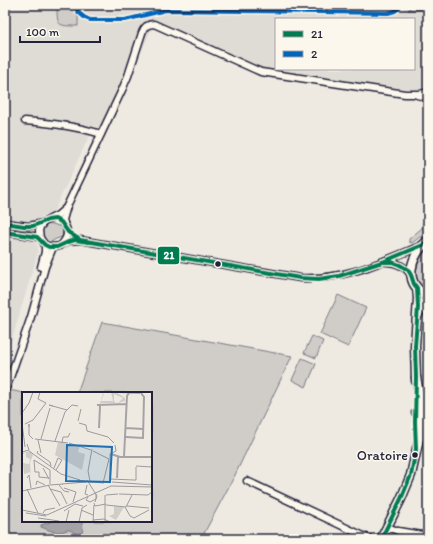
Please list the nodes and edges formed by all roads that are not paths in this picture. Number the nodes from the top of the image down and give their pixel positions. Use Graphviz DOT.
graph roads {
  1 [pos="428,95"];
  2 [pos="24,121"];
  3 [pos="101,134"];
  4 [pos="67,206"];
  5 [pos="51,219"];
  6 [pos="5,223"];
  7 [pos="43,223"];
  8 [pos="64,224"];
  9 [pos="67,231"];
  10 [pos="5,232"];
  11 [pos="40,238"];
  12 [pos="80,240"];
  13 [pos="425,242"];
  14 [pos="62,244"];
  15 [pos="45,245"];
  16 [pos="53,248"];
  17 [pos="400,255"];
  18 [pos="382,262"];
  19 [pos="404,267"];
  20 [pos="411,275"];
  21 [pos="417,288"];
  22 [pos="428,296"];
  23 [pos="428,301"];
  24 [pos="417,317"];
  25 [pos="5,382"];
  26 [pos="5,392"];
  27 [pos="421,414"];
  28 [pos="247,481"];
  29 [pos="387,527"];
  30 [pos="428,536"];
  31 [pos="370,539"];
  32 [pos="381,539"];
  1 -- 3 [label="street"];
  2 -- 3 [label="street"];
  3 -- 4 [label="street"];
  4 -- 5 [label="street"];
  4 -- 8 [label="street"];
  5 -- 7 [label="street"];
  5 -- 8 [label="street"];
  6 -- 7 [label="street"];
  7 -- 11 [label="street"];
  8 -- 9 [label="street"];
  9 -- 12 [label="street"];
  9 -- 14 [label="street"];
  10 -- 11 [label="street"];
  11 -- 15 [label="street"];
  12 -- 14 [label="street"];
  12 -- 18 [label="street"];
  13 -- 17 [label="street"];
  13 -- 20 [label="main road"];
  14 -- 16 [label="street"];
  15 -- 16 [label="street"];
  15 -- 25 [label="street"];
  16 -- 26 [label="street"];
  17 -- 18 [label="street"];
  17 -- 19 [label="street"];
  18 -- 19 [label="street"];
  19 -- 20 [label="street"];
  20 -- 21 [label="main road"];
  21 -- 22 [label="main road"];
  21 -- 24 [label="main road"];
  23 -- 24 [label="main road"];
  24 -- 27 [label="main road"];
  27 -- 29 [label="main road"];
  28 -- 31 [label="street"];
  29 -- 30 [label="street"];
  29 -- 32 [label="main road"];
}
